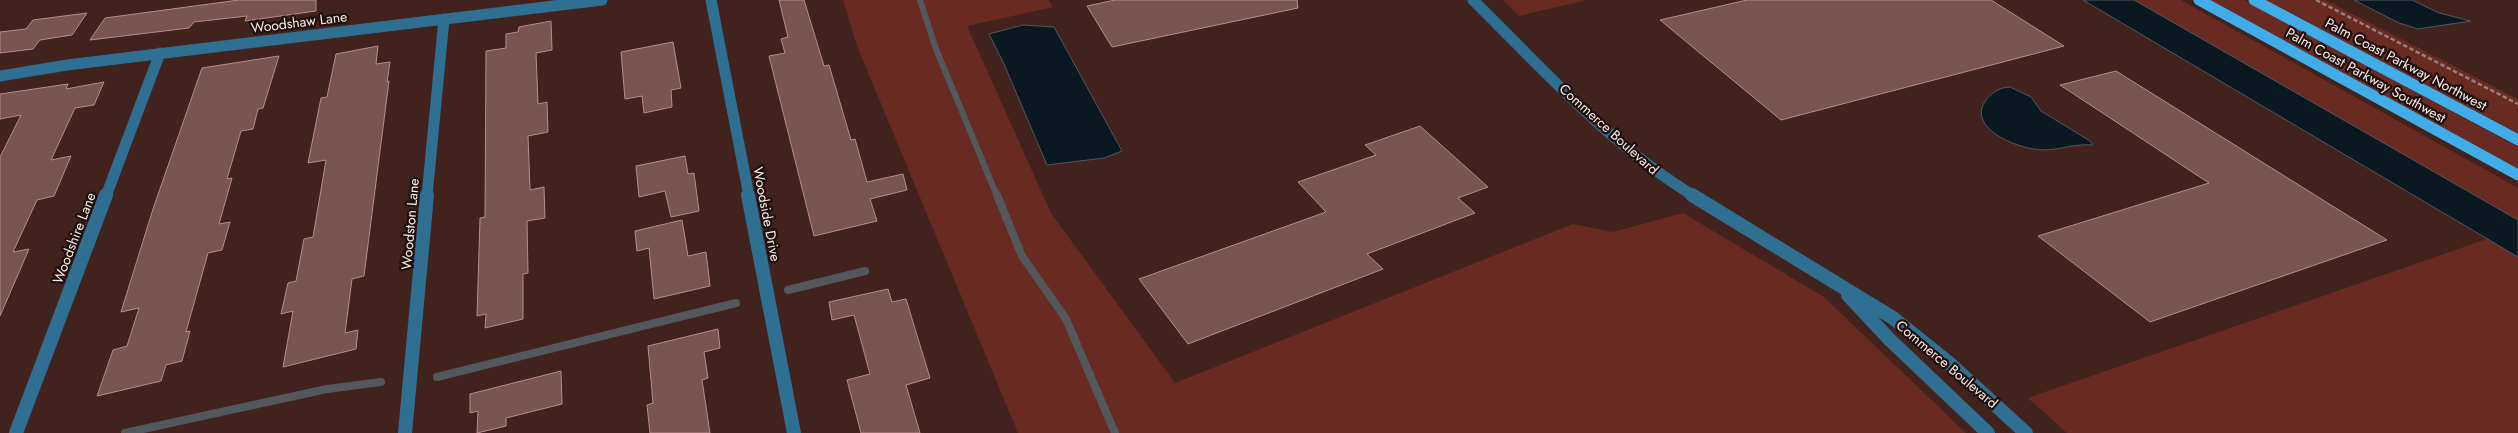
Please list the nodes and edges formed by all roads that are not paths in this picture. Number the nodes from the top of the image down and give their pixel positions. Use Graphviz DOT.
graph roads {
  1 [pos="602,0"];
  2 [pos="711,0"];
  3 [pos="1473,0"];
  4 [pos="2199,0"];
  5 [pos="2254,0"];
  6 [pos="444,19"];
  7 [pos="160,53"];
  8 [pos="0,76"];
  9 [pos="2518,140"];
  10 [pos="2518,175"];
  11 [pos="1837,284"];
  12 [pos="16,433"];
  13 [pos="405,433"];
  14 [pos="794,433"];
  15 [pos="1988,433"];
  16 [pos="2026,433"];
  1 -- 6 [label="street, Woodshaw Lane"];
  2 -- 14 [label="street, Woodside Drive"];
  3 -- 11 [label="street, Commerce Boulevard"];
  4 -- 10 [label="main road, Palm Coast Parkway Southwest"];
  5 -- 9 [label="main road, Palm Coast Parkway Northwest"];
  6 -- 7 [label="street, Woodshaw Lane"];
  6 -- 13 [label="street, Woodston Lane"];
  7 -- 8 [label="street, Woodshaw Lane"];
  7 -- 12 [label="street, Woodshire Lane"];
  11 -- 15 [label="street, Commerce Boulevard"];
  11 -- 16 [label="street, Commerce Boulevard"];
}
